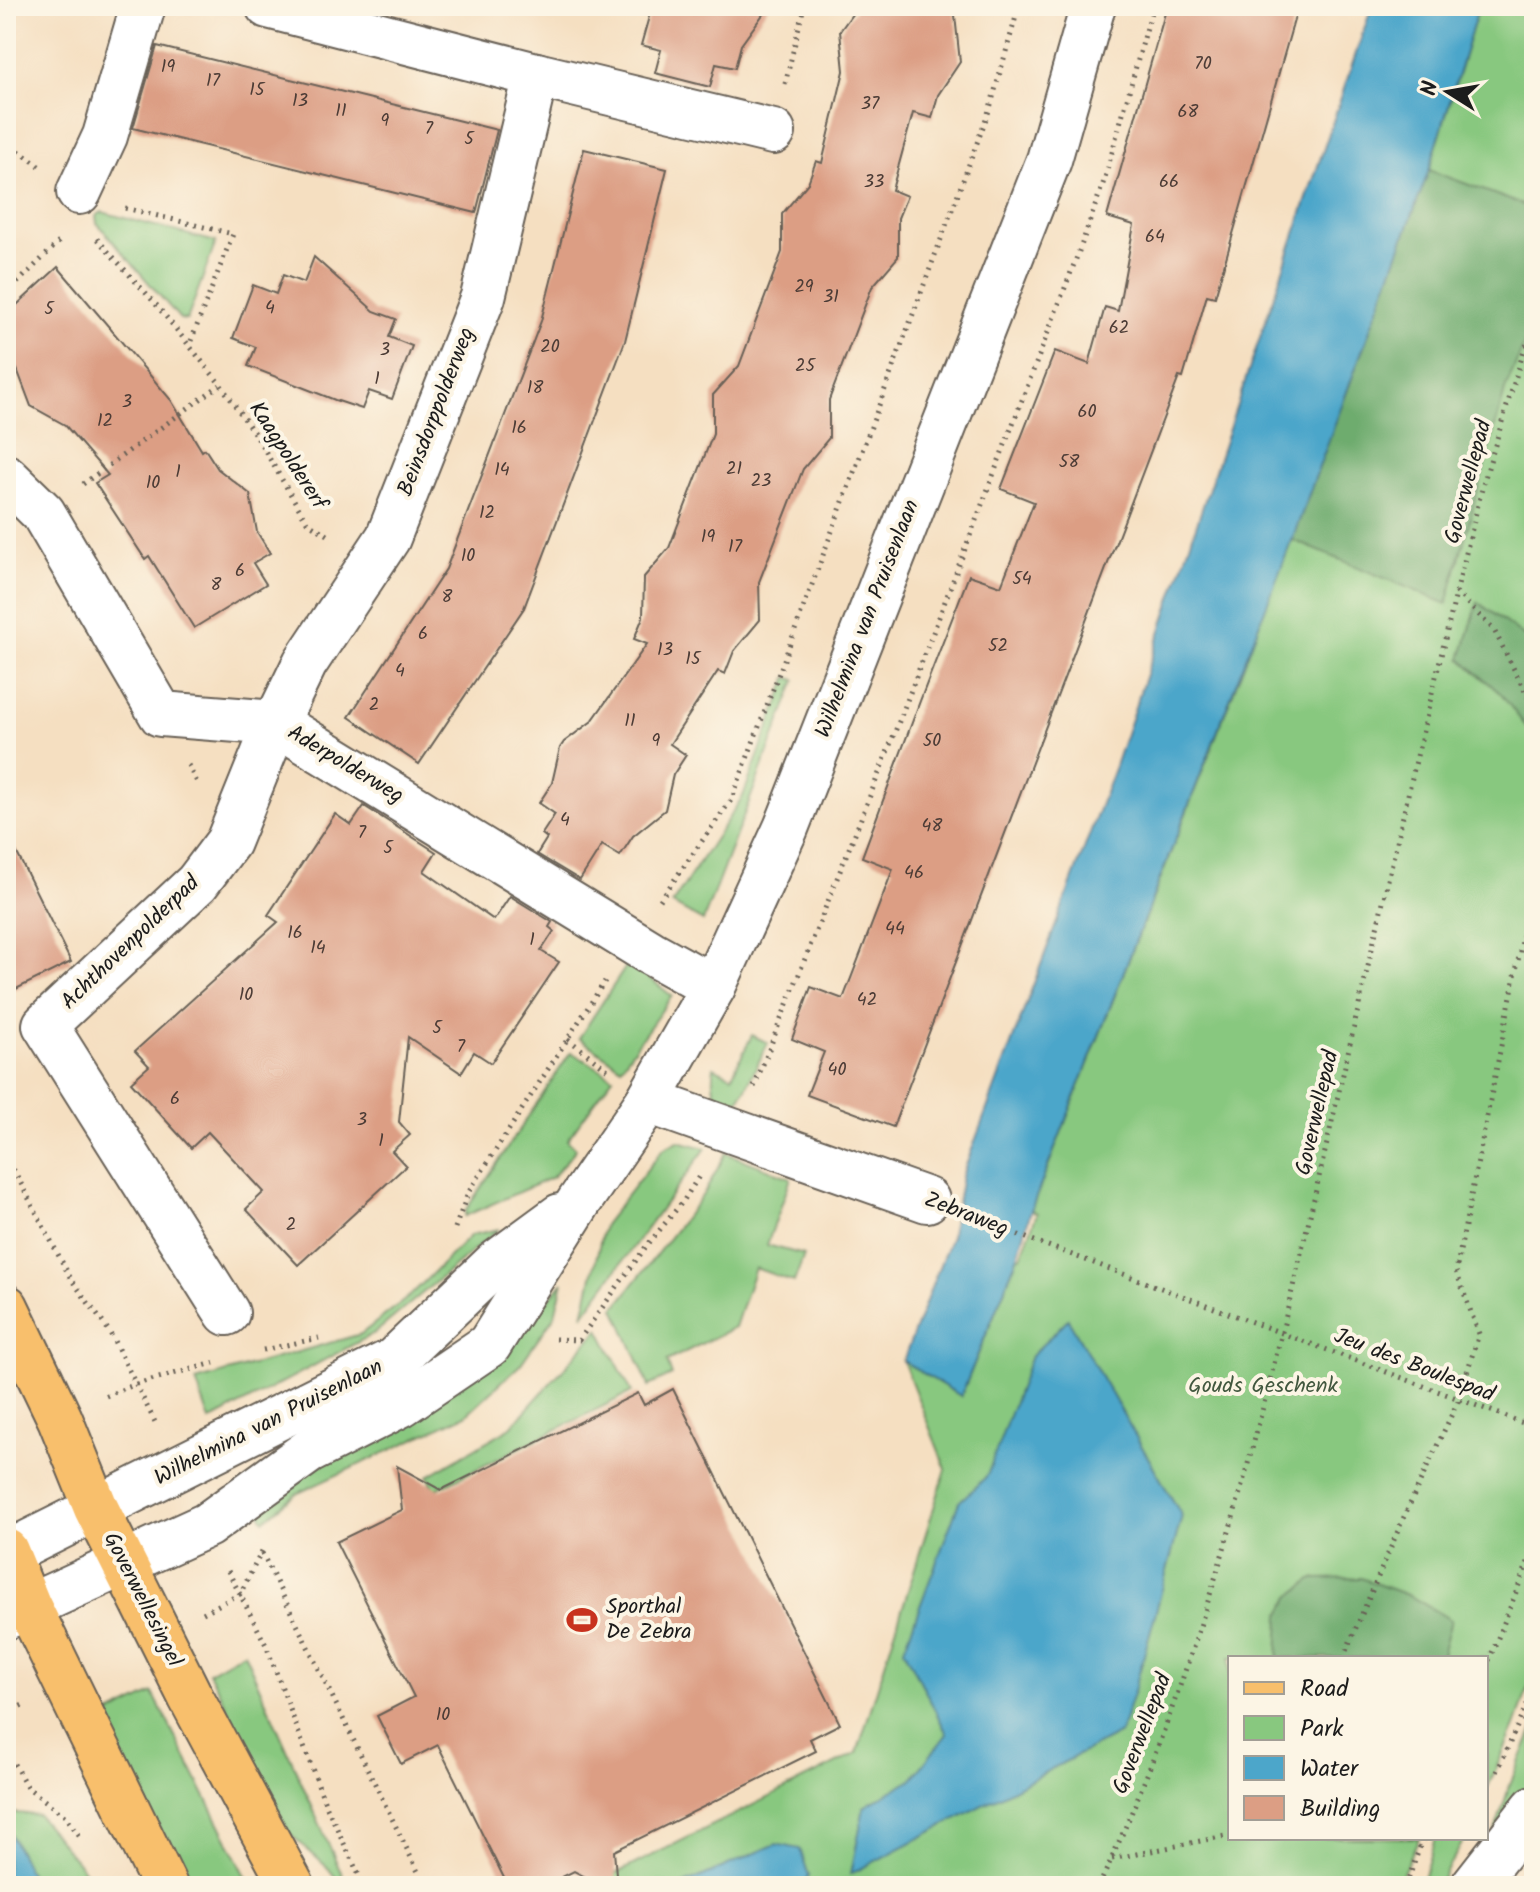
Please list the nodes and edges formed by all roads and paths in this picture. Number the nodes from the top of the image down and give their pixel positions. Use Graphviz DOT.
graph roads {
  1 [pos="143,6"];
  2 [pos="268,6"];
  3 [pos="804,6"];
  4 [pos="1019,6"];
  5 [pos="1093,6"];
  6 [pos="1153,6"];
  7 [pos="536,75"];
  8 [pos="773,132"];
  9 [pos="6,141"];
  10 [pos="79,206"];
  11 [pos="7,293"];
  12 [pos="1534,337"];
  13 [pos="189,346"];
  14 [pos="221,385"];
  15 [pos="6,477"];
  16 [pos="43,513"];
  17 [pos="370,567"];
  18 [pos="1456,592"];
  19 [pos="1534,709"];
  20 [pos="161,714"];
  21 [pos="276,723"];
  22 [pos="228,842"];
  23 [pos="1534,914"];
  24 [pos="632,941"];
  25 [pos="713,987"];
  26 [pos="648,1101"];
  27 [pos="733,1132"];
  28 [pos="927,1200"];
  29 [pos="579,1202"];
  30 [pos="447,1239"];
  31 [pos="6,1307"];
  32 [pos="227,1313"];
  33 [pos="1282,1334"];
  34 [pos="327,1336"];
  35 [pos="555,1339"];
  36 [pos="252,1352"];
  37 [pos="223,1360"];
  38 [pos="136,1384"];
  39 [pos="1458,1401"];
  40 [pos="1534,1427"];
  41 [pos="96,1508"];
  42 [pos="1534,1547"];
  43 [pos="262,1552"];
  44 [pos="6,1553"];
  45 [pos="124,1563"];
  46 [pos="18,1612"];
  47 [pos="1344,1656"];
  48 [pos="1488,1663"];
  49 [pos="1534,1688"];
  50 [pos="6,1750"];
  51 [pos="1492,1784"];
  52 [pos="1534,1808"];
  53 [pos="1228,1835"];
  54 [pos="83,1840"];
  55 [pos="1422,1840"];
  56 [pos="1111,1860"];
  57 [pos="165,1886"];
  58 [pos="292,1886"];
  59 [pos="425,1886"];
  60 [pos="1099,1886"];
  61 [pos="1406,1886"];
  62 [pos="1473,1886"];
  1 -- 10 [label="street"];
  2 -- 7 [label="street"];
  3 -- 8 [label="path"];
  4 -- 24 [label="path"];
  5 -- 25 [label="street, Wilhelmina van Pruisenlaan"];
  6 -- 27 [label="path"];
  7 -- 8 [label="street"];
  7 -- 17 [label="street, Beinsdorppolderweg"];
  9 -- 10 [label="path, Kaagpoldererf"];
  10 -- 11 [label="path"];
  10 -- 13 [label="path, Kaagpoldererf"];
  10 -- 13 [label="path"];
  12 -- 18 [label="path, Goverwellepad"];
  13 -- 14 [label="path, Kaagpoldererf"];
  14 -- 16 [label="path"];
  14 -- 17 [label="path, Kaagpoldererf"];
  15 -- 16 [label="street"];
  16 -- 20 [label="street"];
  17 -- 21 [label="street, Beinsdorppolderweg"];
  18 -- 19 [label="path"];
  18 -- 33 [label="path, Goverwellepad"];
  20 -- 21 [label="street, Aderpolderweg"];
  20 -- 22 [label="path"];
  21 -- 22 [label="street, Achthovenpolderpad"];
  21 -- 24 [label="street, Aderpolderweg"];
  22 -- 32 [label="street, Achthovenpolderpad"];
  23 -- 39 [label="path"];
  24 -- 25 [label="street, Aderpolderweg"];
  24 -- 30 [label="path"];
  25 -- 26 [label="street, Wilhelmina van Pruisenlaan"];
  26 -- 27 [label="street, Zebraweg"];
  26 -- 29 [label="street, Wilhelmina van Pruisenlaan"];
  27 -- 28 [label="street, Zebraweg"];
  27 -- 35 [label="path"];
  28 -- 33 [label="path, Zebraweg"];
  29 -- 41 [label="street, Wilhelmina van Pruisenlaan"];
  29 -- 45 [label="street, Wilhelmina van Pruisenlaan"];
  31 -- 41 [label="main road, Goverwellesingel"];
  33 -- 39 [label="path, Jeu des Boulespad"];
  33 -- 56 [label="path, Goverwellepad"];
  34 -- 36 [label="path"];
  37 -- 38 [label="path"];
  39 -- 40 [label="path, Jeu des Boulespad"];
  39 -- 47 [label="path"];
  41 -- 44 [label="street, Wilhelmina van Pruisenlaan"];
  41 -- 45 [label="main road, Goverwellesingel"];
  42 -- 48 [label="path"];
  43 -- 59 [label="path"];
  44 -- 46 [label="main road"];
  45 -- 46 [label="street, Wilhelmina van Pruisenlaan"];
  45 -- 58 [label="main road, Goverwellesingel"];
  46 -- 57 [label="main road"];
  49 -- 51 [label="path"];
  50 -- 54 [label="path"];
  52 -- 62 [label="street"];
  53 -- 56 [label="path"];
  55 -- 61 [label="path"];
  56 -- 60 [label="path, Goverwellepad"];
}
